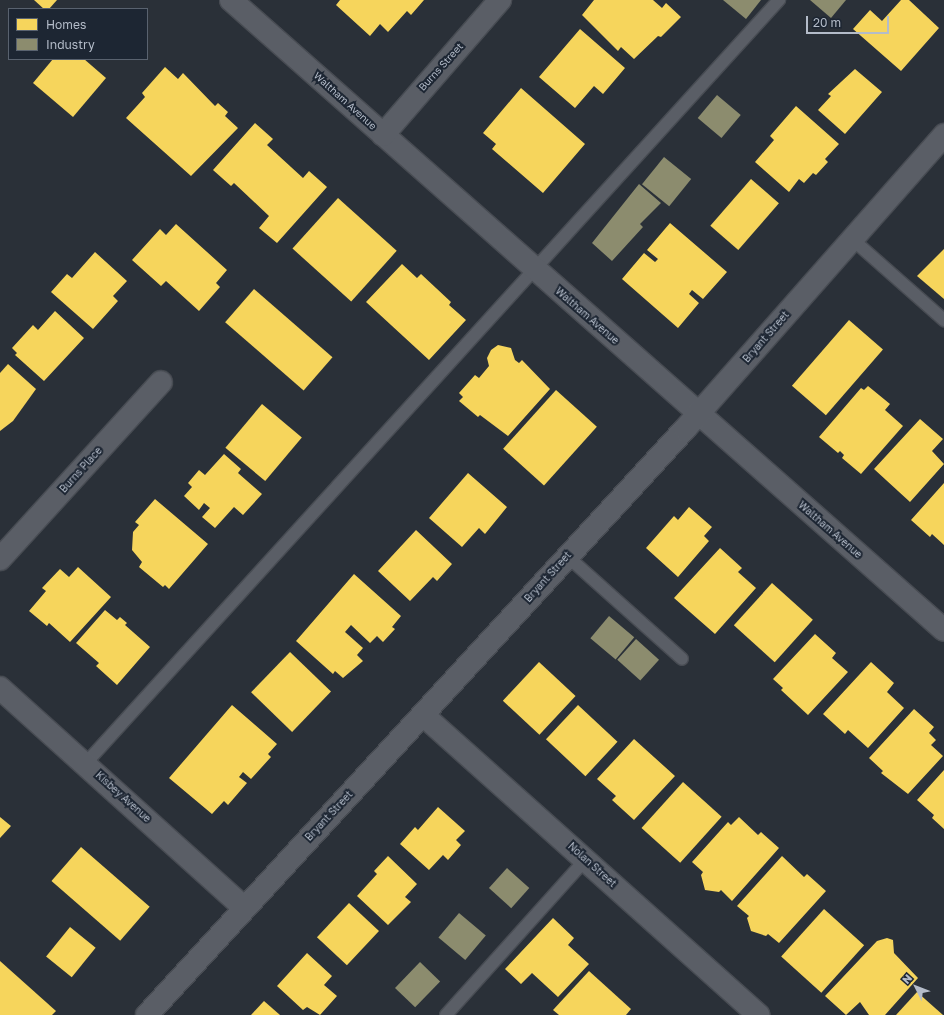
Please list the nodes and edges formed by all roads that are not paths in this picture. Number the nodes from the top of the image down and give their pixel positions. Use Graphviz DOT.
graph roads {
  1 [pos="231,0"];
  2 [pos="500,0"];
  3 [pos="779,0"];
  4 [pos="383,135"];
  5 [pos="944,135"];
  6 [pos="852,238"];
  7 [pos="535,270"];
  8 [pos="944,320"];
  9 [pos="161,382"];
  10 [pos="699,414"];
  11 [pos="567,556"];
  12 [pos="0,559"];
  13 [pos="944,630"];
  14 [pos="682,659"];
  15 [pos="0,688"];
  16 [pos="423,715"];
  17 [pos="86,762"];
  18 [pos="586,860"];
  19 [pos="244,908"];
  20 [pos="147,1015"];
  21 [pos="446,1015"];
  22 [pos="759,1015"];
  1 -- 4 [label="street, Waltham Avenue"];
  2 -- 4 [label="street, Burns Street"];
  3 -- 7 [label="lane"];
  4 -- 7 [label="street, Waltham Avenue"];
  5 -- 6 [label="street, Bryant Street"];
  6 -- 8 [label="lane"];
  6 -- 10 [label="street, Bryant Street"];
  7 -- 10 [label="street, Waltham Avenue"];
  7 -- 17 [label="lane"];
  9 -- 12 [label="street, Burns Place"];
  10 -- 11 [label="street, Bryant Street"];
  10 -- 13 [label="street, Waltham Avenue"];
  11 -- 14 [label="lane"];
  11 -- 16 [label="street, Bryant Street"];
  15 -- 17 [label="street, Kisbey Avenue"];
  16 -- 18 [label="street, Nolan Street"];
  16 -- 19 [label="street, Bryant Street"];
  17 -- 19 [label="street, Kisbey Avenue"];
  18 -- 21 [label="lane"];
  18 -- 22 [label="street, Nolan Street"];
  19 -- 20 [label="street, Bryant Street"];
}
